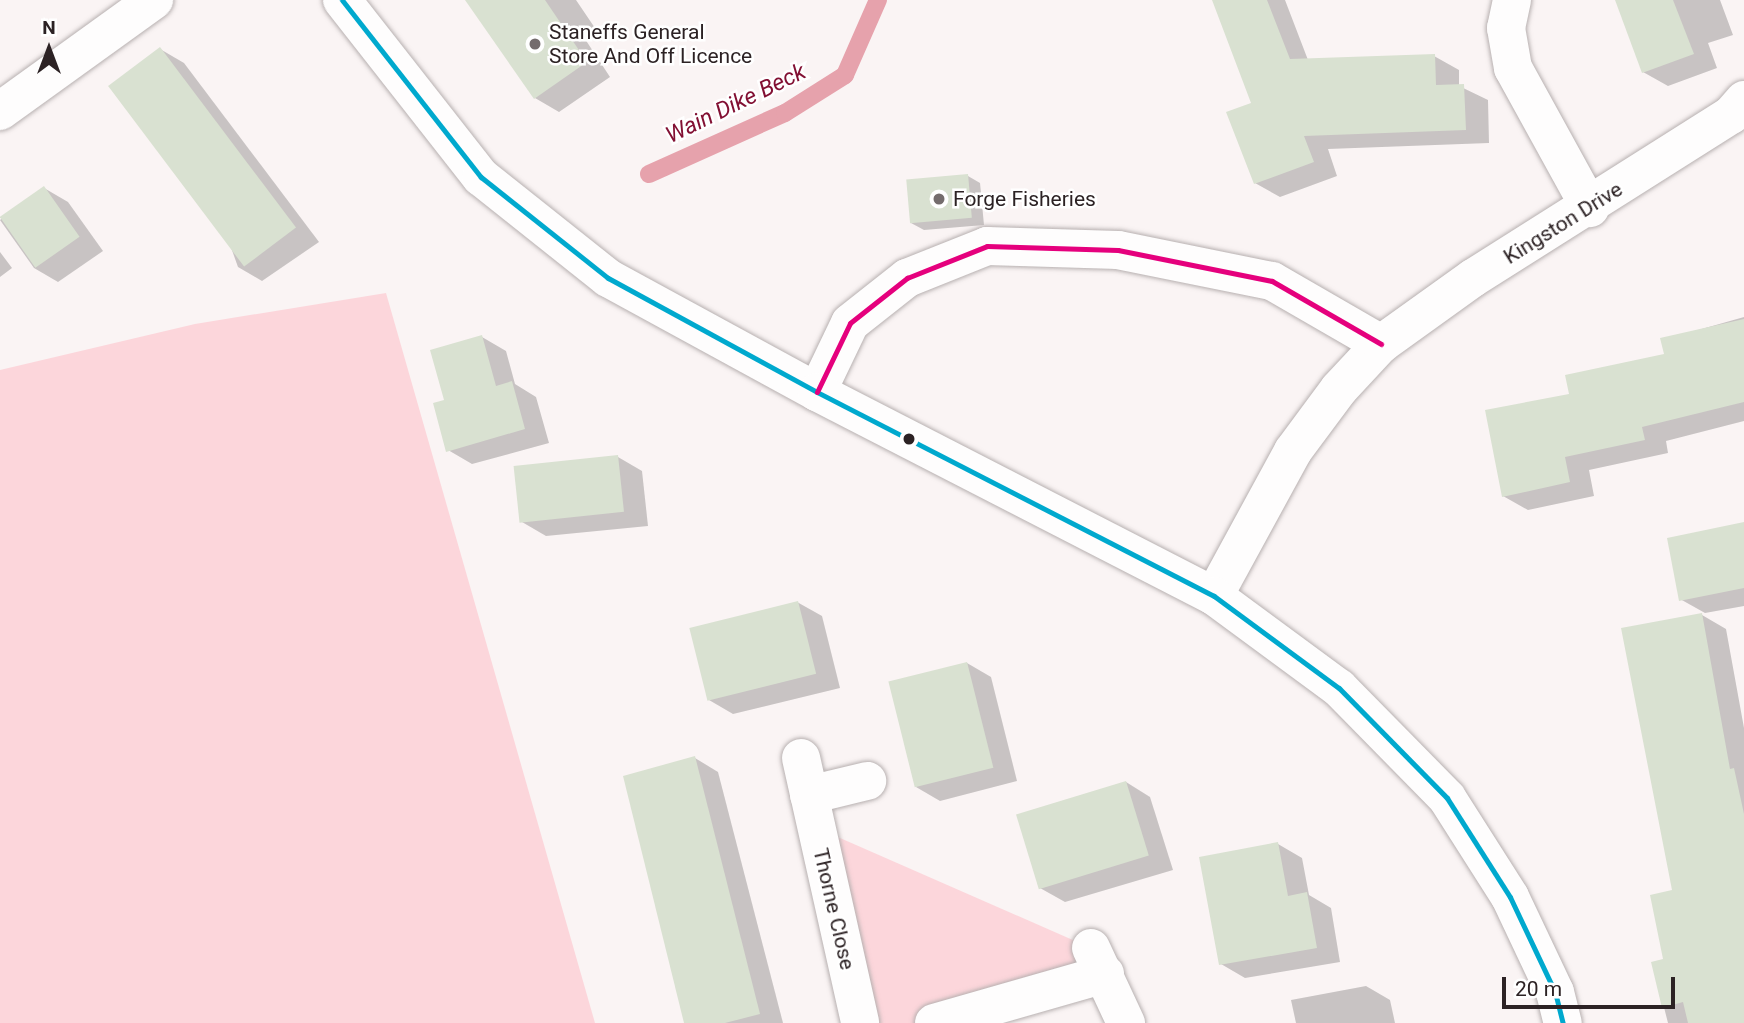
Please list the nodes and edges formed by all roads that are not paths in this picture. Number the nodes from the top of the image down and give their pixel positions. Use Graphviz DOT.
graph roads {
  1 [pos="154,0"];
  2 [pos="342,0"];
  3 [pos="1512,0"];
  4 [pos="2,105"];
  5 [pos="1740,114"];
  6 [pos="1590,208"];
  7 [pos="1381,344"];
  8 [pos="817,393"];
  9 [pos="1214,596"];
  10 [pos="801,758"];
  11 [pos="867,780"];
  12 [pos="809,795"];
  13 [pos="860,1023"];
  14 [pos="934,1023"];
  15 [pos="1126,1023"];
  16 [pos="1563,1023"];
  1 -- 4 [label="street"];
  2 -- 8 [label="street"];
  3 -- 6 [label="street"];
  5 -- 6 [label="street, Kingston Drive"];
  6 -- 7 [label="street, Kingston Drive"];
  7 -- 8 [label="street"];
  7 -- 9 [label="street, Kingston Drive"];
  8 -- 9 [label="street"];
  9 -- 16 [label="street"];
  10 -- 12 [label="street, Thorne Close"];
  11 -- 12 [label="street"];
  12 -- 13 [label="street, Thorne Close"];
  14 -- 15 [label="street"];
}
